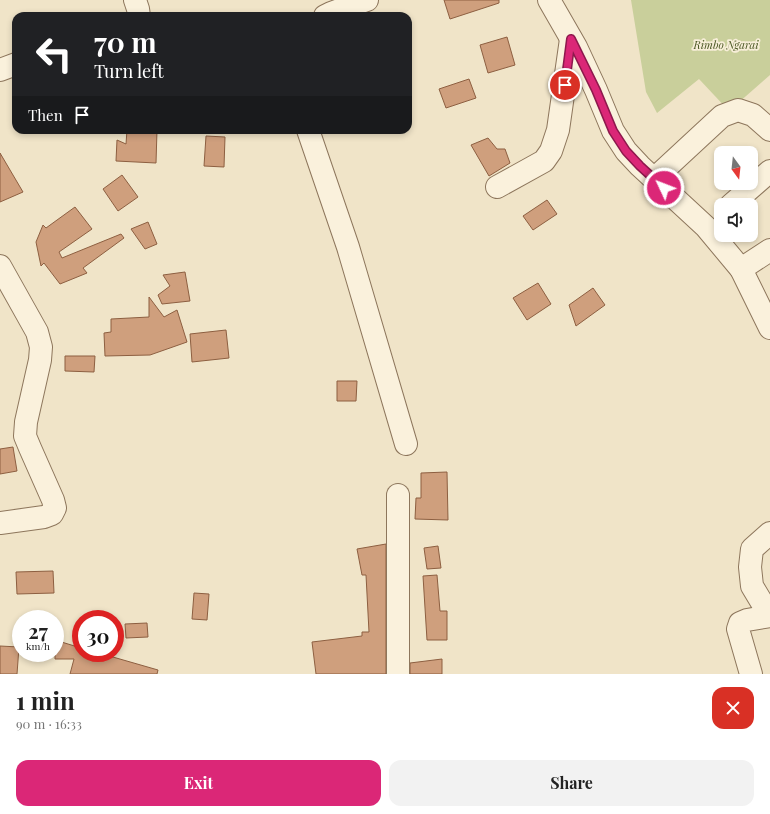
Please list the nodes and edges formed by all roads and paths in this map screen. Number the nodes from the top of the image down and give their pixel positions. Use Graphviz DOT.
graph roads {
  1 [pos="135,0"];
  2 [pos="366,0"];
  3 [pos="549,0"];
  4 [pos="138,12"];
  5 [pos="334,12"];
  6 [pos="571,39"];
  7 [pos="12,66"];
  8 [pos="0,70"];
  9 [pos="770,130"];
  10 [pos="309,134"];
  11 [pos="770,171"];
  12 [pos="654,179"];
  13 [pos="497,187"];
  14 [pos="739,198"];
  15 [pos="713,220"];
  16 [pos="770,250"];
  17 [pos="0,266"];
  18 [pos="741,268"];
  19 [pos="770,328"];
  20 [pos="406,444"];
  21 [pos="398,495"];
  22 [pos="0,523"];
  23 [pos="770,533"];
  24 [pos="770,616"];
  25 [pos="398,674"];
  26 [pos="751,674"];
  1 -- 4 [label="street"];
  2 -- 5 [label="street"];
  3 -- 6 [label="street"];
  6 -- 12 [label="street"];
  6 -- 13 [label="street"];
  7 -- 8 [label="street"];
  9 -- 12 [label="street"];
  10 -- 20 [label="street"];
  11 -- 14 [label="street"];
  12 -- 15 [label="street"];
  15 -- 18 [label="street"];
  16 -- 18 [label="street"];
  17 -- 22 [label="street"];
  18 -- 19 [label="street"];
  21 -- 25 [label="street"];
  23 -- 24 [label="street"];
  24 -- 26 [label="street"];
}
